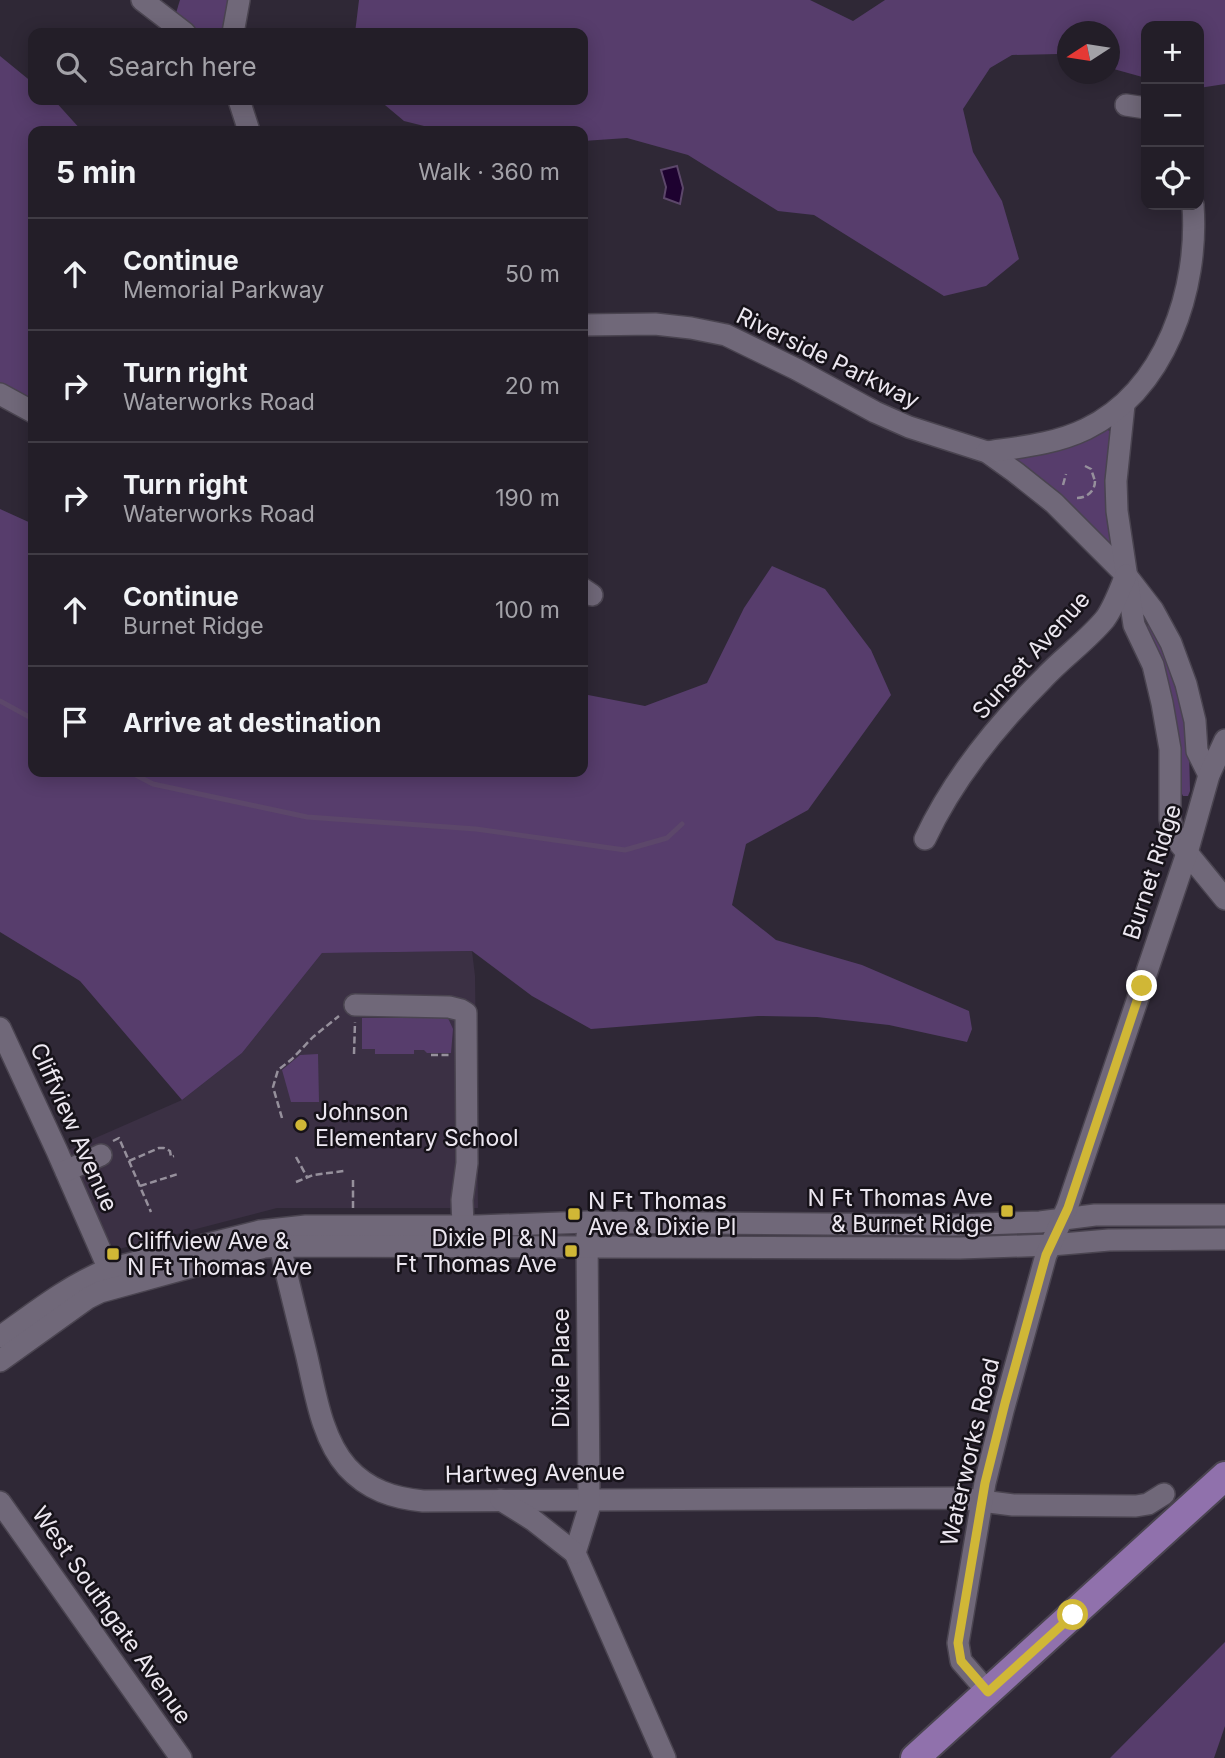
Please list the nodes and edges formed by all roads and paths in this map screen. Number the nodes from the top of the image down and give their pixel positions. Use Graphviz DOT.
graph roads {
  1 [pos="142,0"];
  2 [pos="239,0"];
  3 [pos="178,28"];
  4 [pos="234,28"];
  5 [pos="240,105"];
  6 [pos="247,126"];
  7 [pos="1193,210"];
  8 [pos="588,330"];
  9 [pos="0,394"];
  10 [pos="1124,405"];
  11 [pos="28,409"];
  12 [pos="987,452"];
  13 [pos="1066,474"];
  14 [pos="1095,481"];
  15 [pos="1065,491"];
  16 [pos="1074,498"];
  17 [pos="1126,575"];
  18 [pos="1225,740"];
  19 [pos="1209,775"];
  20 [pos="925,839"];
  21 [pos="1187,853"];
  22 [pos="1225,899"];
  23 [pos="355,1009"];
  24 [pos="0,1028"];
  25 [pos="354,1054"];
  26 [pos="431,1055"];
  27 [pos="458,1055"];
  28 [pos="282,1118"];
  29 [pos="101,1155"];
  30 [pos="174,1156"];
  31 [pos="296,1157"];
  32 [pos="129,1161"];
  33 [pos="66,1171"];
  34 [pos="344,1171"];
  35 [pos="178,1174"];
  36 [pos="307,1177"];
  37 [pos="353,1177"];
  38 [pos="296,1182"];
  39 [pos="140,1186"];
  40 [pos="151,1212"];
  41 [pos="353,1212"];
  42 [pos="1225,1215"];
  43 [pos="1063,1219"];
  44 [pos="587,1222"];
  45 [pos="463,1226"];
  46 [pos="278,1237"];
  47 [pos="1225,1239"];
  48 [pos="1051,1245"];
  49 [pos="587,1247"];
  50 [pos="113,1278"];
  51 [pos="0,1337"];
  52 [pos="0,1361"];
  53 [pos="1225,1476"];
  54 [pos="1164,1494"];
  55 [pos="589,1499"];
  56 [pos="501,1500"];
  57 [pos="983,1501"];
  58 [pos="0,1502"];
  59 [pos="575,1553"];
  60 [pos="988,1692"];
  61 [pos="181,1758"];
  62 [pos="665,1758"];
  63 [pos="915,1758"];
  1 -- 3 [label="street"];
  2 -- 4 [label="street"];
  5 -- 6 [label="street"];
  7 -- 10 [label="street"];
  8 -- 12 [label="street, Riverside Parkway"];
  9 -- 11 [label="street"];
  10 -- 12 [label="street"];
  10 -- 17 [label="street"];
  12 -- 17 [label="street, Riverside Parkway"];
  13 -- 15 [label="path"];
  14 -- 16 [label="path"];
  17 -- 19 [label="street, Riverside Parkway"];
  17 -- 20 [label="street, Sunset Avenue"];
  17 -- 21 [label="street"];
  18 -- 19 [label="street, Burnet Ridge"];
  19 -- 21 [label="street, Burnet Ridge"];
  21 -- 22 [label="street"];
  21 -- 43 [label="street, Burnet Ridge"];
  23 -- 25 [label="path"];
  23 -- 28 [label="path"];
  23 -- 45 [label="street"];
  24 -- 33 [label="street, Cliffview Avenue"];
  26 -- 27 [label="path"];
  29 -- 32 [label="path"];
  29 -- 33 [label="street"];
  30 -- 32 [label="path"];
  31 -- 36 [label="path"];
  32 -- 39 [label="path"];
  33 -- 50 [label="street, Cliffview Avenue"];
  34 -- 36 [label="path"];
  35 -- 39 [label="path"];
  36 -- 38 [label="path"];
  37 -- 41 [label="path"];
  39 -- 40 [label="path"];
  42 -- 43 [label="street"];
  43 -- 44 [label="street"];
  43 -- 48 [label="street, Waterworks Road"];
  44 -- 45 [label="street"];
  44 -- 49 [label="street, Dixie Place"];
  45 -- 46 [label="street"];
  46 -- 49 [label="street"];
  46 -- 50 [label="street"];
  46 -- 56 [label="street, Hartweg Avenue"];
  47 -- 48 [label="street"];
  48 -- 49 [label="street"];
  48 -- 57 [label="street, Waterworks Road"];
  49 -- 55 [label="street, Dixie Place"];
  50 -- 51 [label="street"];
  50 -- 52 [label="street"];
  53 -- 60 [label="main road"];
  54 -- 57 [label="street, Hartweg Avenue"];
  55 -- 56 [label="street, Hartweg Avenue"];
  55 -- 57 [label="street, Hartweg Avenue"];
  55 -- 59 [label="street, Dixie Place"];
  56 -- 59 [label="street"];
  57 -- 60 [label="street, Waterworks Road"];
  58 -- 61 [label="street, West Southgate Avenue"];
  59 -- 62 [label="street"];
  60 -- 63 [label="main road"];
}
